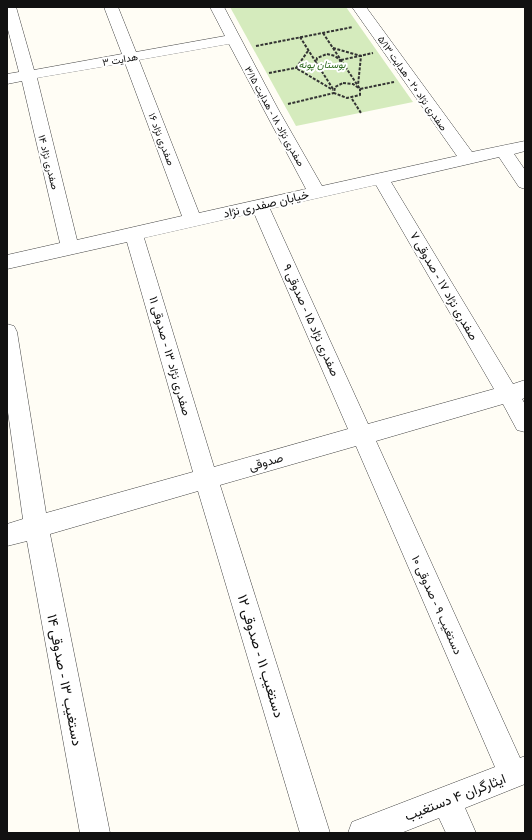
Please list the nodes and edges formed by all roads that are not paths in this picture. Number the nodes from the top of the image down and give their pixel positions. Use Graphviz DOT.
graph roads {
  1 [pos="9,7"];
  2 [pos="111,7"];
  3 [pos="217,7"];
  4 [pos="359,7"];
  5 [pos="236,44"];
  6 [pos="130,57"];
  7 [pos="28,75"];
  8 [pos="7,79"];
  9 [pos="525,146"];
  10 [pos="503,151"];
  11 [pos="468,159"];
  12 [pos="381,179"];
  13 [pos="525,183"];
  14 [pos="317,193"];
  15 [pos="260,206"];
  16 [pos="193,221"];
  17 [pos="134,234"];
  18 [pos="70,248"];
  19 [pos="7,262"];
  20 [pos="7,332"];
  21 [pos="516,392"];
  22 [pos="525,423"];
  23 [pos="362,435"];
  24 [pos="206,479"];
  25 [pos="36,526"];
  26 [pos="7,535"];
  27 [pos="519,773"];
  28 [pos="447,801"];
  29 [pos="95,833"];
  30 [pos="315,833"];
  31 [pos="363,833"];
  32 [pos="461,833"];
  1 -- 7 [label="street, صفدری نژاد ۱۴"];
  2 -- 6 [label="street, صفدری نژاد ۱۶"];
  3 -- 5 [label="street, صفدری نژاد ۱۸ - هدایت ۳/۱۵"];
  4 -- 11 [label="street, صفدری نژاد ۲۰ - هدایت ۵/۱۳"];
  5 -- 6 [label="street, هدایت ۳"];
  5 -- 14 [label="street, صفدری نژاد ۱۸ - هدایت ۳/۱۵"];
  6 -- 7 [label="street, هدایت ۳"];
  6 -- 16 [label="street, صفدری نژاد ۱۶"];
  7 -- 8 [label="street, هدایت ۳"];
  7 -- 18 [label="street, صفدری نژاد ۱۴"];
  9 -- 10 [label="street, خیابان صفدری نژاد"];
  10 -- 11 [label="street, خیابان صفدری نژاد"];
  10 -- 13 [label="street"];
  11 -- 12 [label="street, خیابان صفدری نژاد"];
  12 -- 14 [label="street, خیابان صفدری نژاد"];
  12 -- 21 [label="street, صفدری نژاد ۱۷ - صدوقی ۷"];
  14 -- 15 [label="street, خیابان صفدری نژاد"];
  15 -- 16 [label="street, خیابان صفدری نژاد"];
  15 -- 23 [label="street, صفدری نژاد ۱۵ - صدوقی ۹"];
  16 -- 17 [label="street, خیابان صفدری نژاد"];
  17 -- 18 [label="street, خیابان صفدری نژاد"];
  17 -- 24 [label="street, صفدری نژاد ۱۳ - صدوقی ۱۱"];
  18 -- 19 [label="street, خیابان صفدری نژاد"];
  20 -- 25 [label="street, دستغیب ۱۳ - صدوقی ۱۴"];
  21 -- 22 [label="street, صفدری نژاد ۱۷ - صدوقی ۷"];
  21 -- 23 [label="street, صدوقی"];
  23 -- 24 [label="street, صدوقی"];
  23 -- 27 [label="street, دستغیب ۹ - صدوقی ۱۰"];
  24 -- 25 [label="street, صدوقی"];
  24 -- 30 [label="street, دستغیب ۱۱ - صدوقی ۱۲"];
  25 -- 26 [label="street, صدوقی"];
  25 -- 29 [label="street, دستغیب ۱۳ - صدوقی ۱۴"];
  27 -- 28 [label="street, ایثارگران ۴ دستغیب"];
  28 -- 31 [label="street, ایثارگران ۴ دستغیب"];
  28 -- 32 [label="street"];
}
